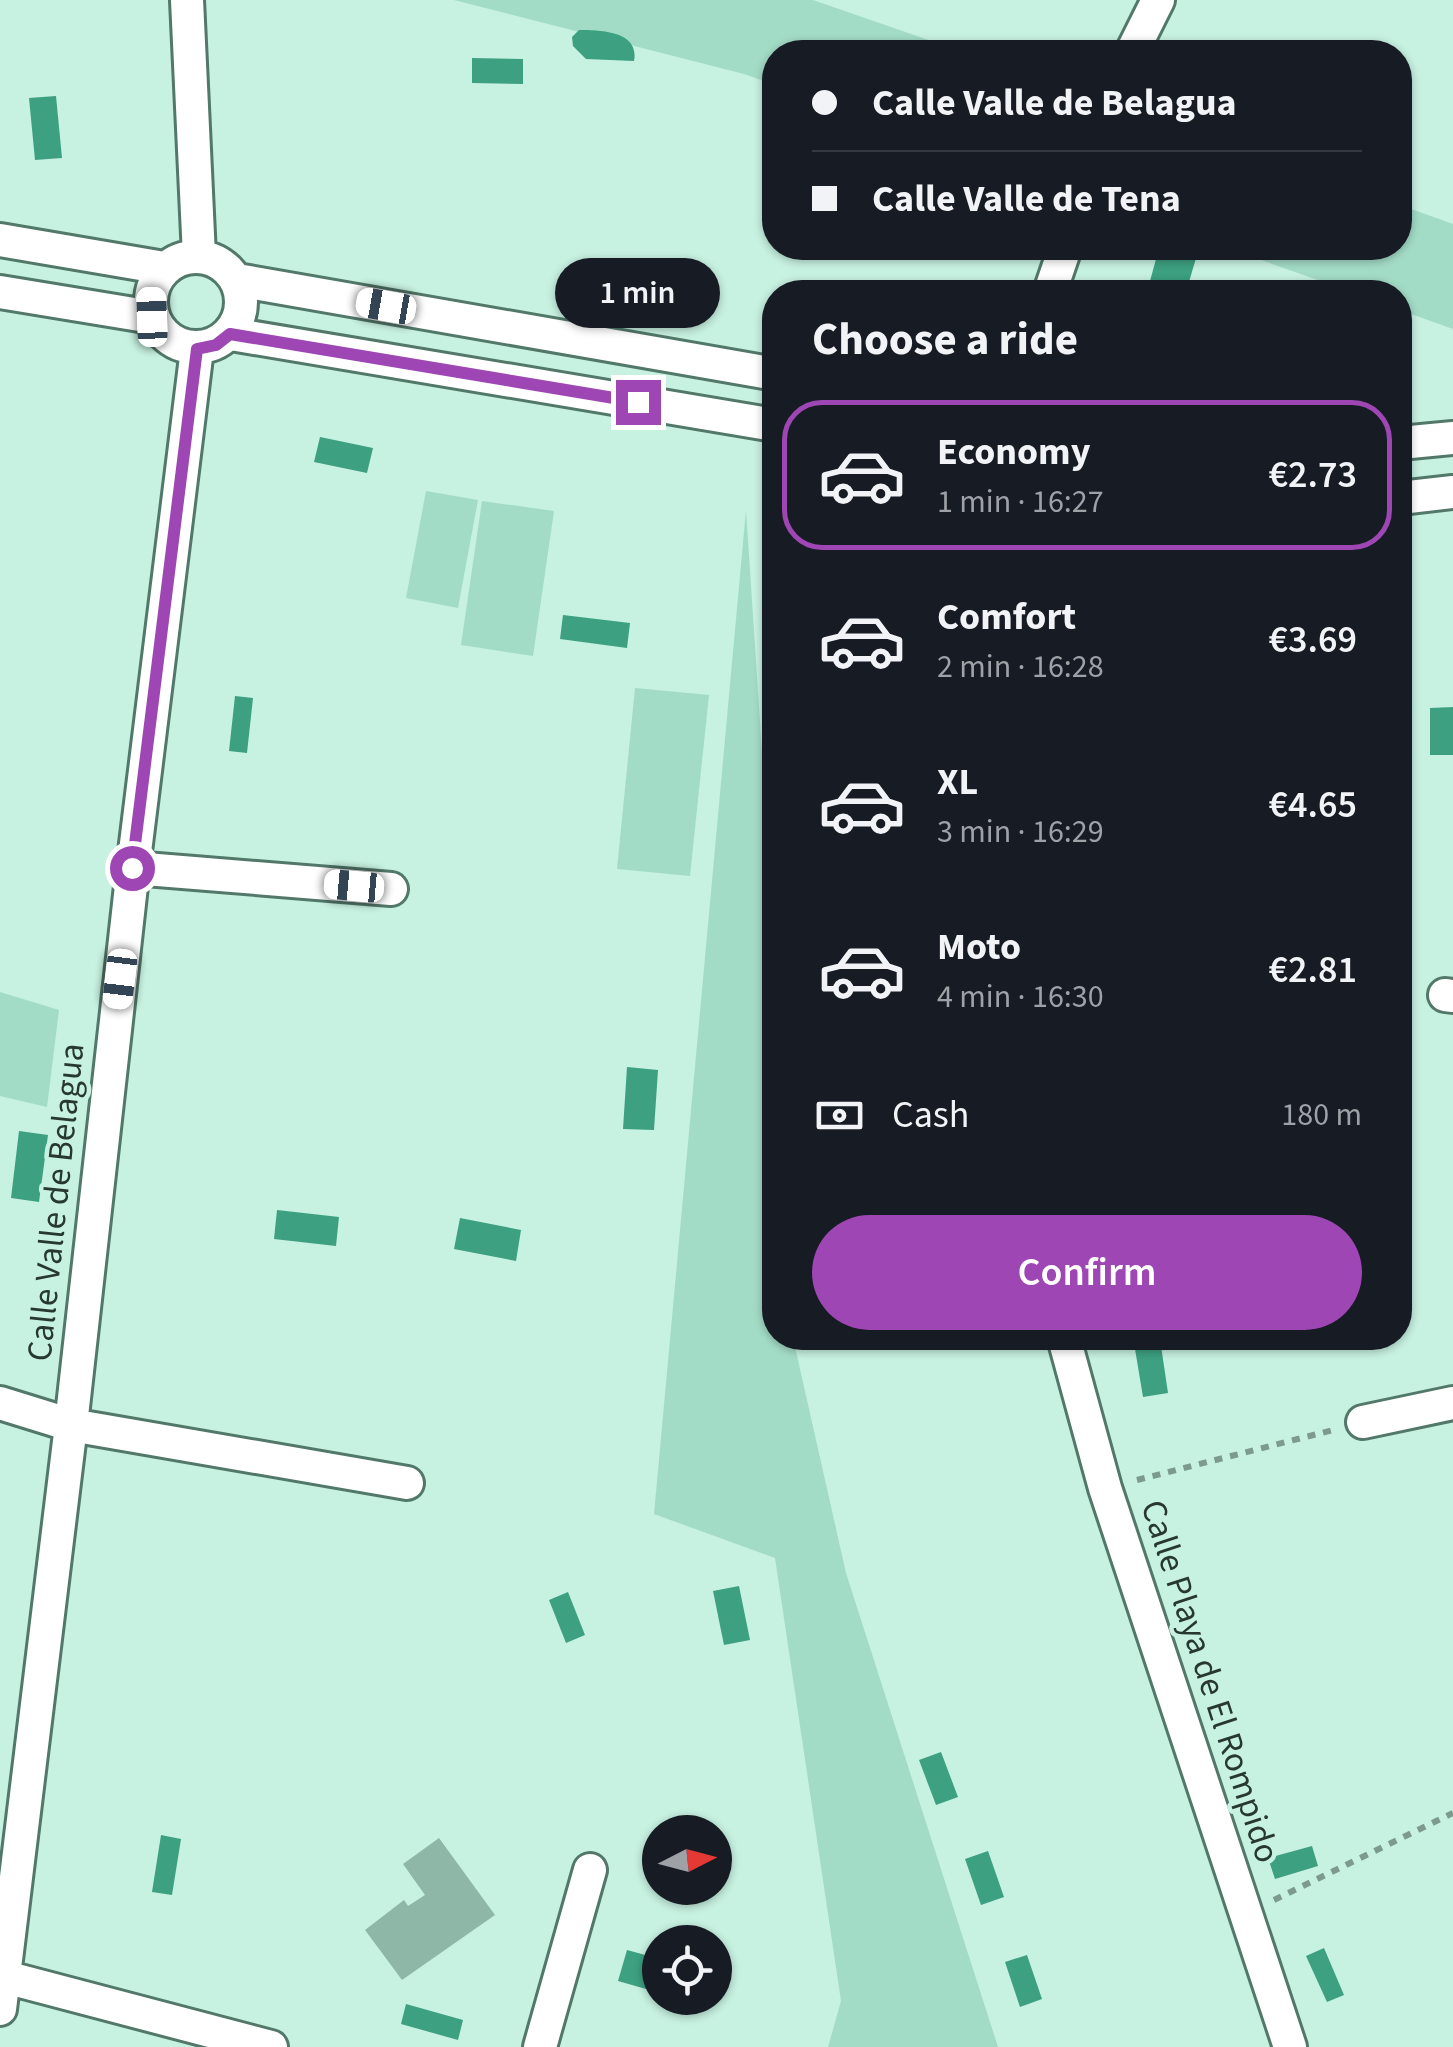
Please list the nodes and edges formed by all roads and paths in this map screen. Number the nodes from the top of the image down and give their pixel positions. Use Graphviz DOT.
graph roads {
  1 [pos="187,0"];
  2 [pos="1158,0"];
  3 [pos="1138,40"];
  4 [pos="0,240"];
  5 [pos="199,256"];
  6 [pos="164,268"];
  7 [pos="238,280"];
  8 [pos="0,292"];
  9 [pos="152,317"];
  10 [pos="230,334"];
  11 [pos="197,349"];
  12 [pos="762,371"];
  13 [pos="762,423"];
  14 [pos="1453,438"];
  15 [pos="1412,442"];
  16 [pos="1453,492"];
  17 [pos="1412,497"];
  18 [pos="132,868"];
  19 [pos="391,889"];
  20 [pos="1067,1350"];
  21 [pos="0,1404"];
  22 [pos="1453,1404"];
  23 [pos="1364,1422"];
  24 [pos="70,1425"];
  25 [pos="407,1482"];
  26 [pos="1105,1488"];
  27 [pos="1453,1813"];
  28 [pos="590,1870"];
  29 [pos="1246,1914"];
  30 [pos="2,1993"];
  31 [pos="271,2047"];
  32 [pos="540,2047"];
  33 [pos="1290,2047"];
  1 -- 5 [label="street"];
  2 -- 3 [label="street"];
  4 -- 6 [label="street"];
  5 -- 6 [label="street"];
  5 -- 7 [label="street"];
  6 -- 9 [label="street"];
  7 -- 10 [label="street"];
  7 -- 12 [label="street"];
  8 -- 9 [label="street"];
  9 -- 11 [label="street"];
  10 -- 11 [label="street"];
  10 -- 13 [label="street"];
  11 -- 18 [label="street, Calle Valle de Belagua"];
  14 -- 15 [label="street"];
  16 -- 17 [label="street"];
  18 -- 19 [label="street"];
  18 -- 24 [label="street, Calle Valle de Belagua"];
  20 -- 26 [label="street, Calle Playa de El Rompido"];
  21 -- 24 [label="street"];
  22 -- 23 [label="street"];
  23 -- 26 [label="path"];
  24 -- 25 [label="street"];
  24 -- 30 [label="street, Calle Valle de Belagua"];
  26 -- 29 [label="street, Calle Playa de El Rompido"];
  27 -- 29 [label="path"];
  28 -- 32 [label="street"];
  29 -- 33 [label="street, Calle Playa de El Rompido"];
  30 -- 31 [label="street, Calle Valle de Belagua"];
}
